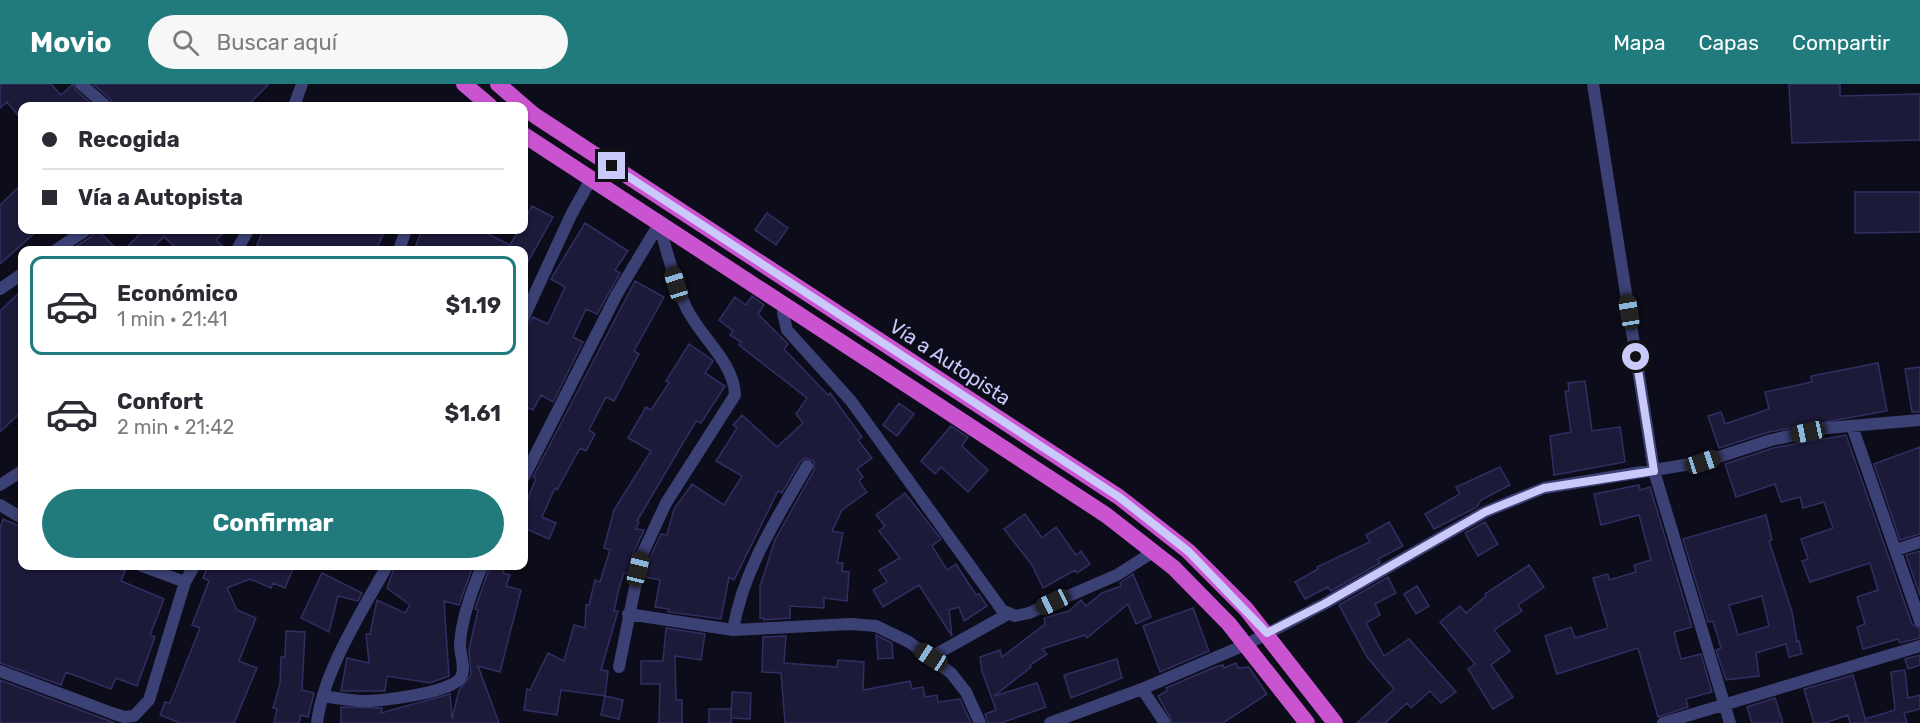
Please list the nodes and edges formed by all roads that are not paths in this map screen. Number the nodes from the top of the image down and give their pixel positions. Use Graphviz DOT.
graph roads {
  1 [pos="81,84"];
  2 [pos="302,84"];
  3 [pos="464,84"];
  4 [pos="498,84"];
  5 [pos="1593,84"];
  6 [pos="101,102"];
  7 [pos="295,102"];
  8 [pos="485,102"];
  9 [pos="519,102"];
  10 [pos="528,110"];
  11 [pos="528,138"];
  12 [pos="591,179"];
  13 [pos="659,224"];
  14 [pos="80,234"];
  15 [pos="62,246"];
  16 [pos="18,277"];
  17 [pos="0,289"];
  18 [pos="785,306"];
  19 [pos="528,308"];
  20 [pos="1920,420"];
  21 [pos="1852,426"];
  22 [pos="807,466"];
  23 [pos="528,469"];
  24 [pos="1654,471"];
  25 [pos="18,473"];
  26 [pos="0,484"];
  27 [pos="0,504"];
  28 [pos="18,515"];
  29 [pos="1920,542"];
  30 [pos="1896,550"];
  31 [pos="1153,552"];
  32 [pos="153,570"];
  33 [pos="192,570"];
  34 [pos="385,570"];
  35 [pos="481,570"];
  36 [pos="185,582"];
  37 [pos="628,614"];
  38 [pos="1008,614"];
  39 [pos="1920,621"];
  40 [pos="733,630"];
  41 [pos="1267,633"];
  42 [pos="1246,644"];
  43 [pos="1920,646"];
  44 [pos="931,657"];
  45 [pos="619,667"];
  46 [pos="0,671"];
  47 [pos="1142,689"];
  48 [pos="323,696"];
  49 [pos="1725,704"];
  50 [pos="317,723"];
  51 [pos="980,723"];
  52 [pos="1050,723"];
  53 [pos="1165,723"];
  54 [pos="1307,723"];
  55 [pos="1335,723"];
  56 [pos="1663,723"];
  57 [pos="1730,723"];
  1 -- 6 [label="street"];
  2 -- 7 [label="street"];
  3 -- 8 [label="highway"];
  4 -- 9 [label="highway, Vía a Autopista"];
  5 -- 24 [label="street"];
  10 -- 41 [label="highway, Vía a Autopista"];
  11 -- 12 [label="highway"];
  12 -- 13 [label="highway"];
  12 -- 19 [label="street"];
  13 -- 18 [label="highway"];
  13 -- 23 [label="street"];
  13 -- 37 [label="street"];
  14 -- 15 [label="street"];
  16 -- 17 [label="street"];
  18 -- 31 [label="highway"];
  18 -- 38 [label="street"];
  20 -- 21 [label="street"];
  21 -- 24 [label="street"];
  21 -- 30 [label="street"];
  22 -- 40 [label="street"];
  24 -- 41 [label="street"];
  24 -- 49 [label="street"];
  25 -- 26 [label="street"];
  27 -- 28 [label="street"];
  29 -- 30 [label="street"];
  30 -- 39 [label="street"];
  31 -- 38 [label="street"];
  31 -- 42 [label="highway"];
  32 -- 36 [label="street"];
  33 -- 36 [label="street"];
  34 -- 48 [label="street"];
  35 -- 48 [label="street"];
  36 -- 46 [label="street"];
  37 -- 40 [label="street"];
  37 -- 45 [label="street"];
  38 -- 44 [label="street"];
  40 -- 44 [label="street"];
  41 -- 42 [label="street"];
  41 -- 55 [label="highway, Vía a Autopista"];
  42 -- 47 [label="street"];
  42 -- 54 [label="highway"];
  43 -- 49 [label="street"];
  44 -- 51 [label="street"];
  47 -- 52 [label="street"];
  47 -- 53 [label="street"];
  48 -- 50 [label="street"];
  49 -- 56 [label="street"];
  49 -- 57 [label="street"];
}
